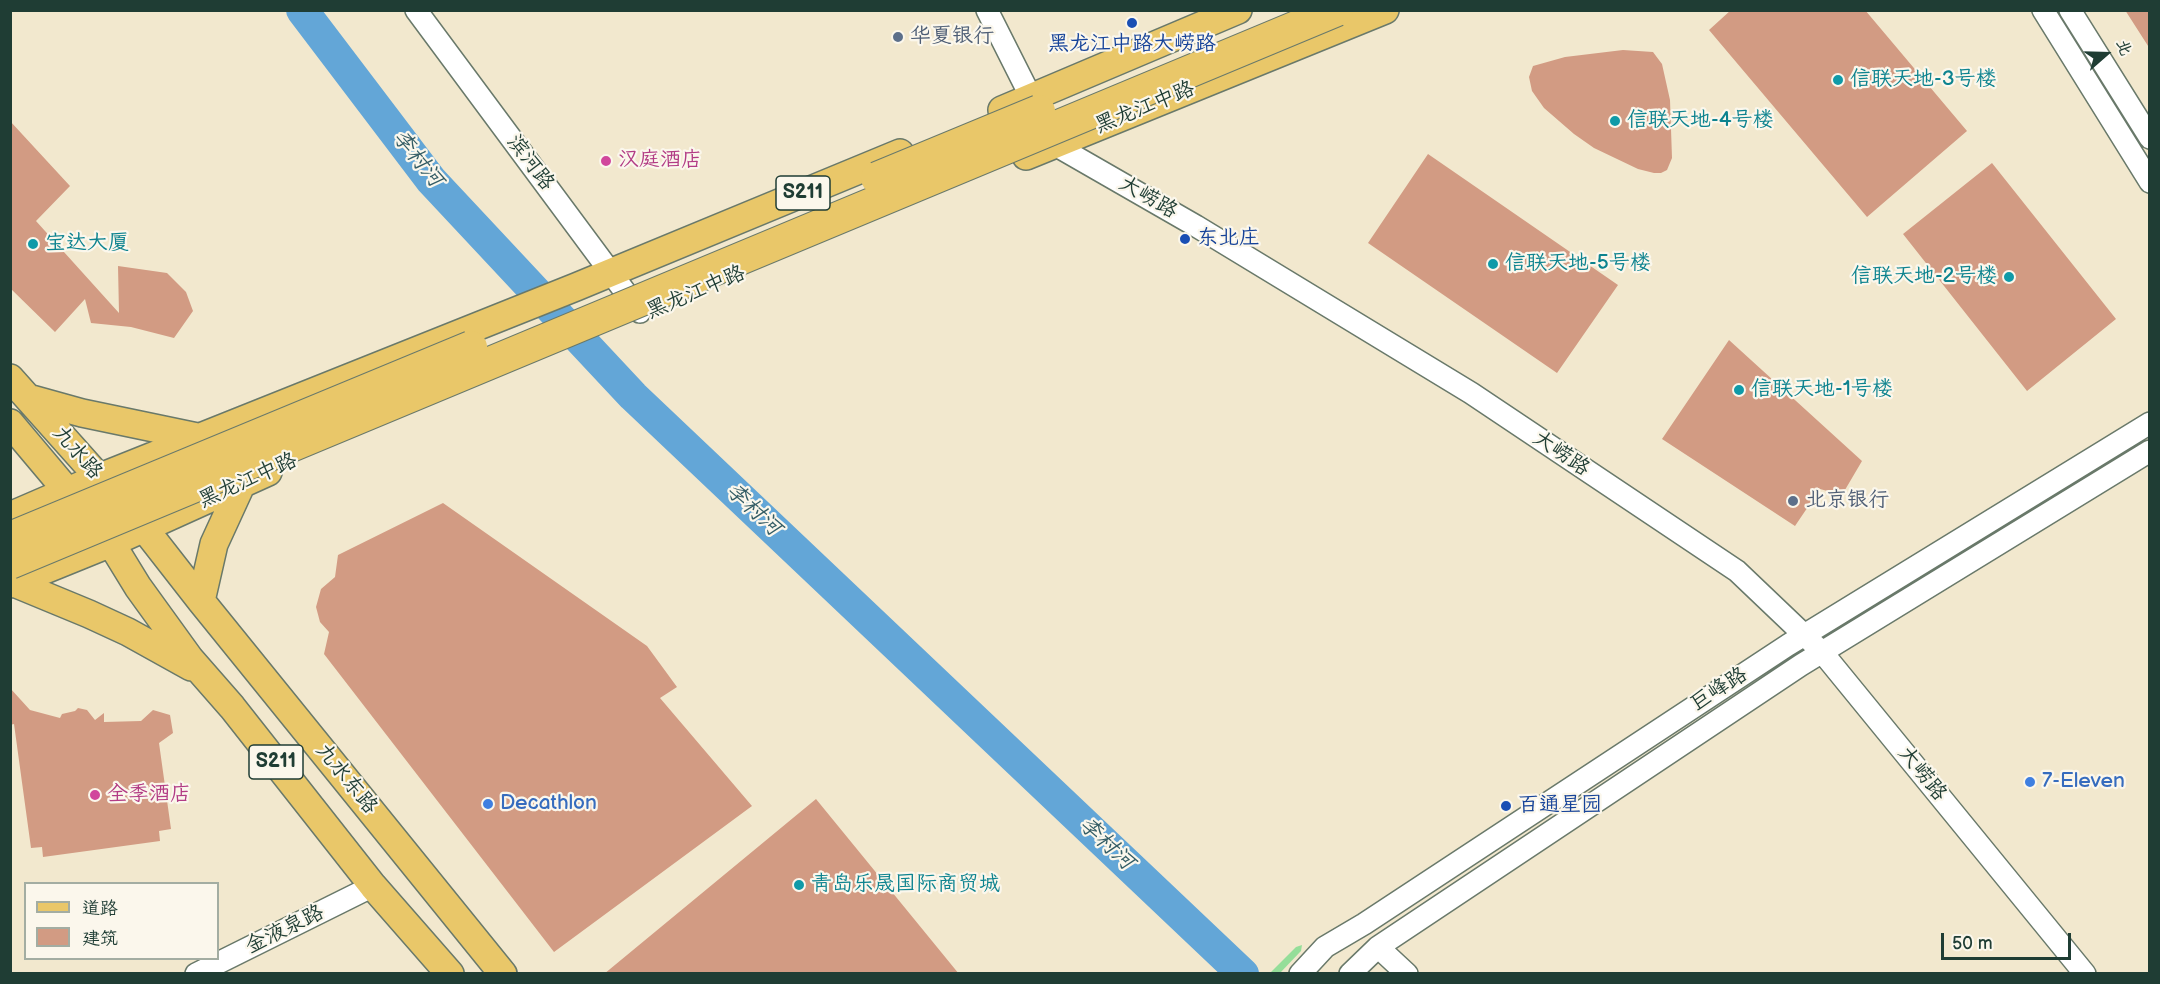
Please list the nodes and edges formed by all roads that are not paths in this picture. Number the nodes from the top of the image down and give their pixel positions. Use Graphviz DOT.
graph roads {
  1 [pos="416,10"];
  2 [pos="987,10"];
  3 [pos="1238,10"];
  4 [pos="1281,10"];
  5 [pos="1337,10"];
  6 [pos="1385,10"];
  7 [pos="2043,10"];
  8 [pos="2070,10"];
  9 [pos="1030,98"];
  10 [pos="2150,138"];
  11 [pos="1055,145"];
  12 [pos="2150,182"];
  13 [pos="611,272"];
  14 [pos="642,315"];
  15 [pos="19,388"];
  16 [pos="10,423"];
  17 [pos="2150,423"];
  18 [pos="202,438"];
  19 [pos="2150,451"];
  20 [pos="98,478"];
  21 [pos="242,483"];
  22 [pos="66,492"];
  23 [pos="10,516"];
  24 [pos="144,528"];
  25 [pos="10,538"];
  26 [pos="111,543"];
  27 [pos="12,577"];
  28 [pos="201,601"];
  29 [pos="1805,634"];
  30 [pos="1822,652"];
  31 [pos="202,673"];
  32 [pos="373,886"];
  33 [pos="1378,947"];
  34 [pos="1351,972"];
  35 [pos="196,974"];
  36 [pos="450,974"];
  37 [pos="503,974"];
  38 [pos="1299,974"];
  39 [pos="1407,974"];
  40 [pos="2085,974"];
  1 -- 13 [label="street, 滨河路"];
  2 -- 9 [label="street"];
  3 -- 9 [label="main road, S211"];
  4 -- 25 [label="highway, 黑龙江中路, bridge"];
  5 -- 27 [label="highway, 黑龙江中路, bridge"];
  6 -- 11 [label="main road, 黑龙江中路 / S211"];
  7 -- 12 [label="street"];
  8 -- 10 [label="street"];
  9 -- 11 [label="street"];
  9 -- 13 [label="main road, S211"];
  11 -- 14 [label="main road, 黑龙江中路 / S211"];
  11 -- 29 [label="street, 大崂路"];
  13 -- 14 [label="street, 滨河路"];
  13 -- 18 [label="main road, S211"];
  14 -- 21 [label="main road, 黑龙江中路 / S211"];
  15 -- 18 [label="main road"];
  15 -- 20 [label="main road, 九水路"];
  16 -- 22 [label="main road, 九水路"];
  17 -- 29 [label="street, 巨峰路"];
  18 -- 20 [label="main road, S211"];
  19 -- 30 [label="street, 巨峰路"];
  20 -- 22 [label="main road, S211"];
  20 -- 24 [label="main road, 九水路"];
  21 -- 24 [label="main road, 黑龙江中路 / S211"];
  21 -- 28 [label="main road"];
  22 -- 23 [label="main road"];
  22 -- 26 [label="main road, 九水路 / S211"];
  24 -- 26 [label="main road, 黑龙江中路"];
  24 -- 28 [label="main road, 九水东路 / S211"];
  26 -- 27 [label="main road, 黑龙江中路"];
  26 -- 31 [label="main road, S211"];
  27 -- 31 [label="main road"];
  28 -- 37 [label="main road, 九水东路 / S211"];
  29 -- 30 [label="street, 大崂路"];
  29 -- 38 [label="street, 巨峰路"];
  30 -- 33 [label="street, 巨峰路"];
  30 -- 40 [label="street, 大崂路"];
  31 -- 32 [label="main road, S211"];
  32 -- 35 [label="street, 金液泉路"];
  32 -- 36 [label="main road, S211"];
  33 -- 34 [label="street, 巨峰路"];
  33 -- 39 [label="street"];
}
